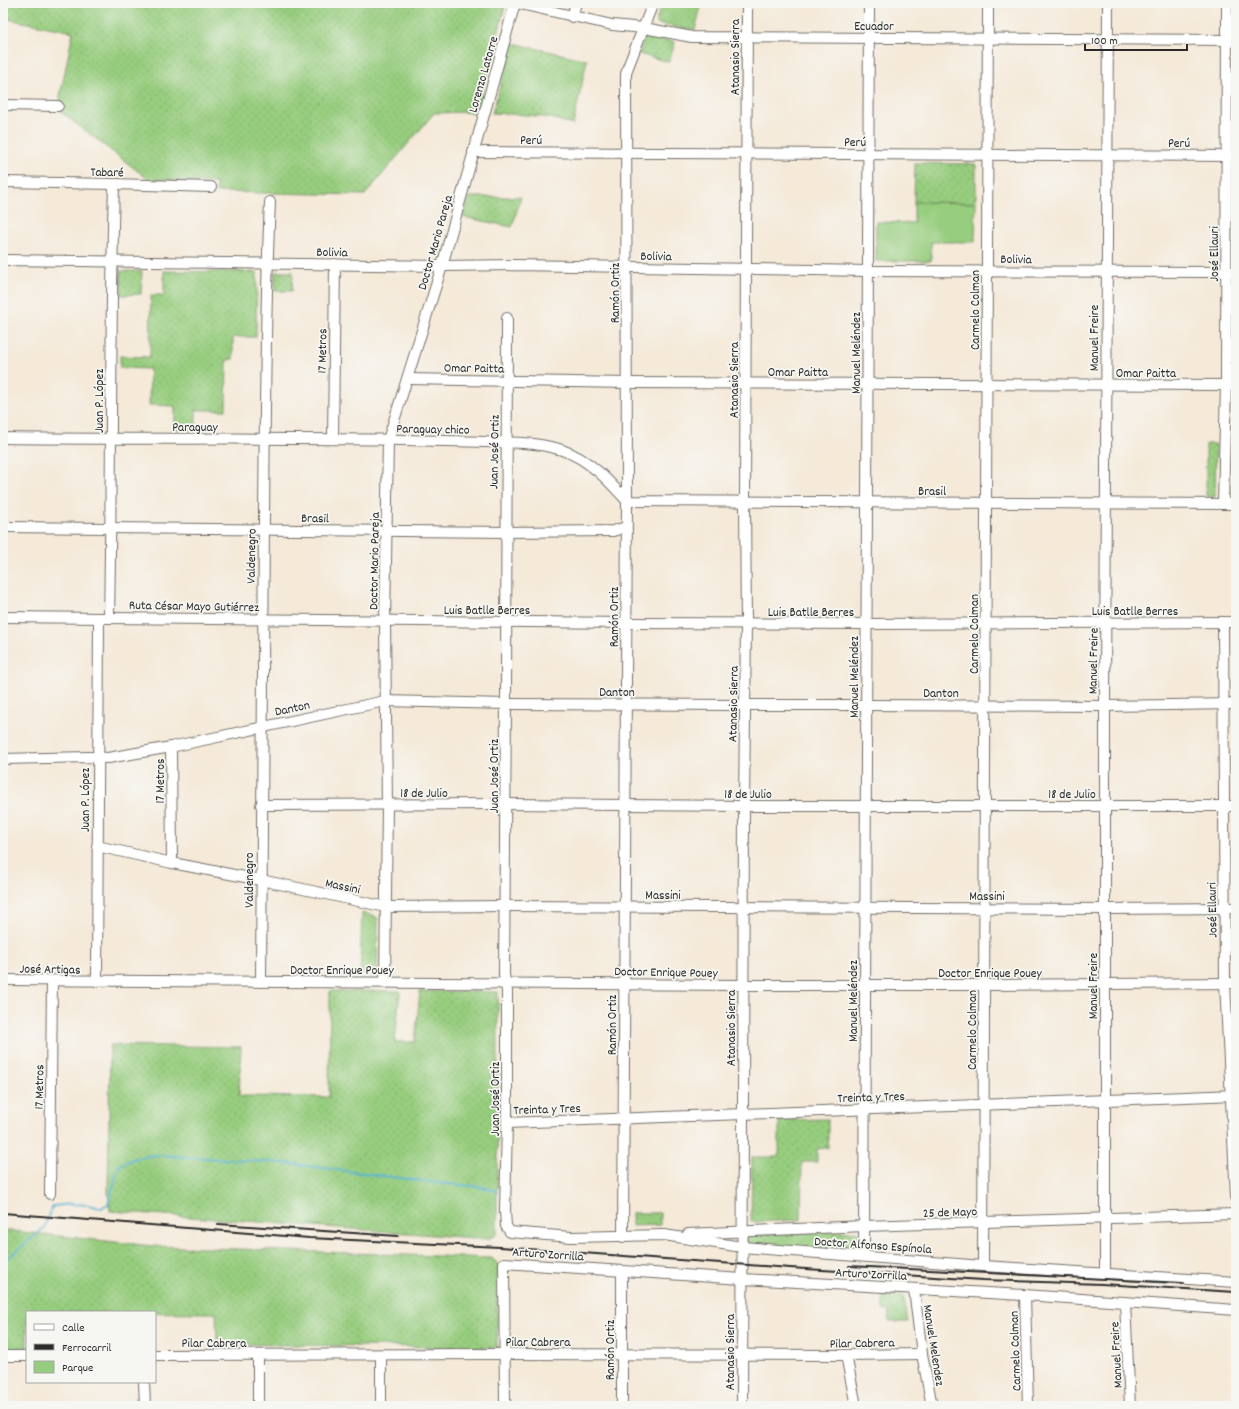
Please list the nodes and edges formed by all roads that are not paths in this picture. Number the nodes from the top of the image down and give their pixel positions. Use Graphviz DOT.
graph roads {
  1 [pos="516,3"];
  2 [pos="576,3"];
  3 [pos="653,3"];
  4 [pos="747,3"];
  5 [pos="869,3"];
  6 [pos="988,3"];
  7 [pos="1108,3"];
  8 [pos="1227,3"];
  9 [pos="572,16"];
  10 [pos="644,28"];
  11 [pos="747,38"];
  12 [pos="868,38"];
  13 [pos="988,39"];
  14 [pos="1107,40"];
  15 [pos="1231,40"];
  16 [pos="3,105"];
  17 [pos="58,106"];
  18 [pos="473,152"];
  19 [pos="627,152"];
  20 [pos="747,153"];
  21 [pos="868,154"];
  22 [pos="987,154"];
  23 [pos="1106,155"];
  24 [pos="1231,156"];
  25 [pos="3,182"];
  26 [pos="114,184"];
  27 [pos="211,187"];
  28 [pos="270,202"];
  29 [pos="3,260"];
  30 [pos="112,262"];
  31 [pos="267,263"];
  32 [pos="335,264"];
  33 [pos="442,266"];
  34 [pos="626,268"];
  35 [pos="746,269"];
  36 [pos="868,270"];
  37 [pos="986,270"];
  38 [pos="1106,272"];
  39 [pos="1231,272"];
  40 [pos="507,318"];
  41 [pos="408,379"];
  42 [pos="507,381"];
  43 [pos="627,383"];
  44 [pos="746,384"];
  45 [pos="868,384"];
  46 [pos="987,384"];
  47 [pos="1231,385"];
  48 [pos="1106,386"];
  49 [pos="3,438"];
  50 [pos="264,439"];
  51 [pos="333,439"];
  52 [pos="111,440"];
  53 [pos="388,440"];
  54 [pos="507,442"];
  55 [pos="627,501"];
  56 [pos="745,502"];
  57 [pos="866,503"];
  58 [pos="987,503"];
  59 [pos="1106,504"];
  60 [pos="1223,504"];
  61 [pos="1236,504"];
  62 [pos="3,527"];
  63 [pos="111,527"];
  64 [pos="626,527"];
  65 [pos="264,530"];
  66 [pos="386,531"];
  67 [pos="506,532"];
  68 [pos="3,618"];
  69 [pos="104,618"];
  70 [pos="263,619"];
  71 [pos="385,622"];
  72 [pos="1106,622"];
  73 [pos="1224,622"];
  74 [pos="1236,622"];
  75 [pos="506,623"];
  76 [pos="627,623"];
  77 [pos="986,623"];
  78 [pos="746,624"];
  79 [pos="867,624"];
  80 [pos="386,701"];
  81 [pos="506,704"];
  82 [pos="626,704"];
  83 [pos="1236,704"];
  84 [pos="746,705"];
  85 [pos="866,705"];
  86 [pos="986,705"];
  87 [pos="1223,705"];
  88 [pos="1105,706"];
  89 [pos="261,727"];
  90 [pos="171,747"];
  91 [pos="97,757"];
  92 [pos="3,759"];
  93 [pos="506,804"];
  94 [pos="261,805"];
  95 [pos="387,805"];
  96 [pos="625,805"];
  97 [pos="744,806"];
  98 [pos="866,806"];
  99 [pos="986,806"];
  100 [pos="1224,806"];
  101 [pos="1236,806"];
  102 [pos="1105,807"];
  103 [pos="97,846"];
  104 [pos="172,863"];
  105 [pos="261,880"];
  106 [pos="505,906"];
  107 [pos="386,907"];
  108 [pos="624,907"];
  109 [pos="744,907"];
  110 [pos="865,908"];
  111 [pos="986,908"];
  112 [pos="1224,908"];
  113 [pos="1236,908"];
  114 [pos="1104,909"];
  115 [pos="3,980"];
  116 [pos="52,980"];
  117 [pos="97,982"];
  118 [pos="260,982"];
  119 [pos="385,982"];
  120 [pos="506,983"];
  121 [pos="624,983"];
  122 [pos="1225,983"];
  123 [pos="1236,983"];
  124 [pos="1105,984"];
  125 [pos="743,985"];
  126 [pos="865,985"];
  127 [pos="984,985"];
  128 [pos="1234,1095"];
  129 [pos="1104,1100"];
  130 [pos="984,1105"];
  131 [pos="864,1109"];
  132 [pos="743,1114"];
  133 [pos="624,1118"];
  134 [pos="507,1123"];
  135 [pos="50,1194"];
  136 [pos="1236,1197"];
  137 [pos="1236,1214"];
  138 [pos="1105,1218"];
  139 [pos="983,1223"];
  140 [pos="864,1226"];
  141 [pos="510,1232"];
  142 [pos="743,1232"];
  143 [pos="664,1235"];
  144 [pos="623,1237"];
  145 [pos="742,1247"];
  146 [pos="864,1256"];
  147 [pos="983,1266"];
  148 [pos="622,1271"];
  149 [pos="1104,1272"];
  150 [pos="742,1279"];
  151 [pos="1236,1282"];
  152 [pos="914,1289"];
  153 [pos="1025,1295"];
  154 [pos="1125,1303"];
  155 [pos="1236,1310"];
  156 [pos="505,1354"];
  157 [pos="922,1354"];
  158 [pos="156,1355"];
  159 [pos="258,1355"];
  160 [pos="381,1355"];
  161 [pos="622,1355"];
  162 [pos="742,1355"];
  163 [pos="846,1355"];
  164 [pos="3,1356"];
  165 [pos="26,1356"];
  166 [pos="144,1383"];
  167 [pos="144,1406"];
  168 [pos="258,1406"];
  169 [pos="381,1406"];
  170 [pos="504,1406"];
  171 [pos="622,1406"];
  172 [pos="742,1406"];
  173 [pos="856,1406"];
  174 [pos="932,1406"];
  175 [pos="1028,1406"];
  176 [pos="1130,1406"];
  1 -- 9 [label="street, Ecuador"];
  1 -- 18 [label="street, Lorenzo Latorre"];
  2 -- 9 [label="street"];
  3 -- 10 [label="street, Ramón Ortiz"];
  4 -- 11 [label="street, Atanasio Sierra"];
  5 -- 12 [label="street, Manuel Meléndez"];
  6 -- 13 [label="street, Carmelo Colman"];
  7 -- 14 [label="street, Manuel Freire"];
  8 -- 15 [label="street, José Ellauri"];
  9 -- 10 [label="street, Ecuador"];
  10 -- 11 [label="street, Ecuador"];
  10 -- 19 [label="street, Ramón Ortiz"];
  11 -- 12 [label="street, Ecuador"];
  11 -- 20 [label="street, Atanasio Sierra"];
  12 -- 13 [label="street, Ecuador"];
  12 -- 21 [label="street, Manuel Meléndez"];
  13 -- 14 [label="street, Ecuador"];
  13 -- 22 [label="street, Carmelo Colman"];
  14 -- 15 [label="street, Ecuador"];
  14 -- 23 [label="street, Manuel Freire"];
  15 -- 24 [label="street, José Ellauri"];
  16 -- 17 [label="street"];
  18 -- 19 [label="street, Perú"];
  18 -- 33 [label="street, Doctor Mario Pareja"];
  19 -- 20 [label="street, Perú"];
  19 -- 34 [label="street, Ramón Ortiz"];
  20 -- 21 [label="street, Perú"];
  20 -- 35 [label="street, Atanasio Sierra"];
  21 -- 22 [label="street, Perú"];
  21 -- 36 [label="street, Manuel Meléndez"];
  22 -- 23 [label="street, Perú"];
  22 -- 37 [label="street, Carmelo Colman"];
  23 -- 24 [label="street, Perú"];
  23 -- 38 [label="street, Manuel Freire"];
  24 -- 39 [label="street, José Ellauri"];
  25 -- 26 [label="street, Tabaré"];
  26 -- 27 [label="street, Tabaré"];
  26 -- 30 [label="street, Juan P. López"];
  28 -- 31 [label="street, Valdenegro"];
  29 -- 30 [label="street, Bolivia"];
  30 -- 31 [label="street, Bolivia"];
  30 -- 52 [label="street, Juan P. López"];
  31 -- 32 [label="street, Bolivia"];
  31 -- 50 [label="street, Valdenegro"];
  32 -- 33 [label="street, Bolivia"];
  32 -- 51 [label="street, 17 Metros"];
  33 -- 34 [label="street, Bolivia"];
  33 -- 41 [label="street, Doctor Mario Pareja"];
  34 -- 35 [label="street, Bolivia"];
  34 -- 43 [label="street, Ramón Ortiz"];
  35 -- 36 [label="street, Bolivia"];
  35 -- 44 [label="street, Atanasio Sierra"];
  36 -- 37 [label="street, Bolivia"];
  36 -- 45 [label="street, Manuel Meléndez"];
  37 -- 38 [label="street, Bolivia"];
  37 -- 46 [label="street, Carmelo Colman"];
  38 -- 39 [label="street, Bolivia"];
  38 -- 48 [label="street, Manuel Freire"];
  39 -- 47 [label="street, José Ellauri"];
  40 -- 42 [label="street, Juan José Ortiz"];
  41 -- 42 [label="street, Omar Paitta"];
  41 -- 53 [label="street, Doctor Mario Pareja"];
  42 -- 43 [label="street, Omar Paitta"];
  42 -- 54 [label="street, Juan José Ortiz"];
  43 -- 44 [label="street, Omar Paitta"];
  43 -- 55 [label="street, Ramón Ortiz"];
  44 -- 45 [label="street, Omar Paitta"];
  44 -- 56 [label="street, Atanasio Sierra"];
  45 -- 46 [label="street, Omar Paitta"];
  45 -- 57 [label="street, Manuel Meléndez"];
  46 -- 48 [label="street, Omar Paitta"];
  46 -- 58 [label="street, Carmelo Colman"];
  47 -- 48 [label="street, Omar Paitta"];
  47 -- 60 [label="street, José Ellauri"];
  48 -- 59 [label="street, Manuel Freire"];
  49 -- 52 [label="street, Paraguay"];
  50 -- 51 [label="street, Paraguay"];
  50 -- 52 [label="street, Paraguay"];
  50 -- 65 [label="street, Valdenegro"];
  51 -- 53 [label="street, Paraguay"];
  52 -- 63 [label="street, Juan P. López"];
  53 -- 54 [label="street, Paraguay chico"];
  53 -- 66 [label="street, Doctor Mario Pareja"];
  54 -- 55 [label="street, Paraguay chico"];
  54 -- 67 [label="street, Juan José Ortiz"];
  55 -- 56 [label="street, Brasil"];
  55 -- 64 [label="street, Ramón Ortiz"];
  56 -- 57 [label="street, Brasil"];
  56 -- 78 [label="street, Atanasio Sierra"];
  57 -- 58 [label="street, Brasil"];
  57 -- 79 [label="street, Manuel Meléndez"];
  58 -- 59 [label="street, Brasil"];
  58 -- 77 [label="street, Carmelo Colman"];
  59 -- 60 [label="street, Brasil"];
  59 -- 72 [label="street, Manuel Freire"];
  60 -- 61 [label="street, Brasil"];
  62 -- 63 [label="street, Brasil"];
  63 -- 65 [label="street, Brasil"];
  63 -- 69 [label="street, Juan P. López"];
  64 -- 67 [label="street, Brasil"];
  64 -- 76 [label="street, Ramón Ortiz"];
  65 -- 66 [label="street, Brasil"];
  65 -- 70 [label="street, Valdenegro"];
  66 -- 67 [label="street, Brasil"];
  66 -- 71 [label="street, Doctor Mario Pareja"];
  67 -- 75 [label="street, Juan José Ortiz"];
  68 -- 69 [label="street, Ruta César Mayo Gutiérrez"];
  69 -- 70 [label="street, Ruta César Mayo Gutiérrez"];
  69 -- 91 [label="street, Juan P. López"];
  70 -- 71 [label="street, Ruta César Mayo Gutiérrez"];
  70 -- 89 [label="street, Valdenegro"];
  71 -- 75 [label="street, Luis Batlle Berres"];
  71 -- 80 [label="street, Doctor Mario Pareja"];
  72 -- 73 [label="street, Luis Batlle Berres"];
  72 -- 77 [label="street, Luis Batlle Berres"];
  72 -- 88 [label="street, Manuel Freire"];
  73 -- 74 [label="street, Luis Batlle Berres"];
  73 -- 87 [label="street, José Ellauri"];
  75 -- 76 [label="street, Luis Batlle Berres"];
  75 -- 81 [label="street, Juan José Ortiz"];
  76 -- 78 [label="street, Luis Batlle Berres"];
  76 -- 82 [label="street, Ramón Ortiz"];
  77 -- 79 [label="street, Luis Batlle Berres"];
  77 -- 86 [label="street, Carmelo Colman"];
  78 -- 79 [label="street, Luis Batlle Berres"];
  78 -- 84 [label="street, Atanasio Sierra"];
  79 -- 85 [label="street, Manuel Meléndez"];
  80 -- 81 [label="street, Danton"];
  80 -- 89 [label="street, Danton"];
  80 -- 95 [label="street, Doctor Mario Pareja"];
  81 -- 82 [label="street, Danton"];
  81 -- 93 [label="street, Juan José Ortiz"];
  82 -- 84 [label="street, Danton"];
  82 -- 96 [label="street, Ramón Ortiz"];
  83 -- 87 [label="street, Danton"];
  84 -- 85 [label="street, Danton"];
  84 -- 97 [label="street, Atanasio Sierra"];
  85 -- 86 [label="street, Danton"];
  85 -- 98 [label="street, Manuel Meléndez"];
  86 -- 88 [label="street, Danton"];
  86 -- 99 [label="street, Carmelo Colman"];
  87 -- 88 [label="street, Danton"];
  87 -- 100 [label="street, José Ellauri"];
  88 -- 102 [label="street, Manuel Freire"];
  89 -- 90 [label="street, Danton"];
  89 -- 94 [label="street, Valdenegro"];
  90 -- 91 [label="street, Danton"];
  90 -- 104 [label="street, 17 Metros"];
  91 -- 92 [label="street, Danton"];
  91 -- 103 [label="street, Juan P. López"];
  93 -- 95 [label="street, 18 de Julio"];
  93 -- 96 [label="street, 18 de Julio"];
  93 -- 106 [label="street, Juan José Ortiz"];
  94 -- 95 [label="street, 18 de Julio"];
  94 -- 105 [label="street, Valdenegro"];
  95 -- 107 [label="street, Doctor Mario Pareja"];
  96 -- 97 [label="street, 18 de Julio"];
  96 -- 108 [label="street, Ramón Ortiz"];
  97 -- 98 [label="street, 18 de Julio"];
  97 -- 109 [label="street, Atanasio Sierra"];
  98 -- 99 [label="street, 18 de Julio"];
  98 -- 110 [label="street, Manuel Meléndez"];
  99 -- 102 [label="street, 18 de Julio"];
  99 -- 111 [label="street, Carmelo Colman"];
  100 -- 101 [label="street, 18 de Julio"];
  100 -- 102 [label="street, 18 de Julio"];
  100 -- 112 [label="street, José Ellauri"];
  102 -- 114 [label="street, Manuel Freire"];
  103 -- 104 [label="street, Massini"];
  103 -- 117 [label="street, Juan P. López"];
  104 -- 105 [label="street, Massini"];
  105 -- 107 [label="street, Massini"];
  105 -- 118 [label="street, Valdenegro"];
  106 -- 107 [label="street, Massini"];
  106 -- 108 [label="street, Massini"];
  106 -- 120 [label="street, Juan José Ortiz"];
  107 -- 119 [label="street, Doctor Mario Pareja"];
  108 -- 109 [label="street, Massini"];
  108 -- 121 [label="street, Ramón Ortiz"];
  109 -- 110 [label="street, Massini"];
  109 -- 125 [label="street, Atanasio Sierra"];
  110 -- 111 [label="street, Massini"];
  110 -- 126 [label="street, Manuel Meléndez"];
  111 -- 114 [label="street, Massini"];
  111 -- 127 [label="street, Carmelo Colman"];
  112 -- 113 [label="street, Massini"];
  112 -- 114 [label="street, Massini"];
  112 -- 122 [label="street, José Ellauri"];
  114 -- 124 [label="street, Manuel Freire"];
  115 -- 116 [label="street, José Artigas"];
  116 -- 117 [label="street, José Artigas"];
  116 -- 135 [label="street, 17 Metros"];
  117 -- 118 [label="street, Doctor Enrique Pouey"];
  118 -- 119 [label="street, Doctor Enrique Pouey"];
  119 -- 120 [label="street, Doctor Enrique Pouey"];
  120 -- 121 [label="street, Doctor Enrique Pouey"];
  120 -- 134 [label="street, Juan José Ortiz"];
  121 -- 125 [label="street, Doctor Enrique Pouey"];
  121 -- 133 [label="street, Ramón Ortiz"];
  122 -- 123 [label="street, Doctor Enrique Pouey"];
  122 -- 124 [label="street, Doctor Enrique Pouey"];
  122 -- 128 [label="street, José Ellauri"];
  124 -- 127 [label="street, Doctor Enrique Pouey"];
  124 -- 129 [label="street, Manuel Freire"];
  125 -- 126 [label="street, Doctor Enrique Pouey"];
  125 -- 132 [label="street, Atanasio Sierra"];
  126 -- 127 [label="street, Doctor Enrique Pouey"];
  126 -- 131 [label="street, Manuel Meléndez"];
  127 -- 130 [label="street, Carmelo Colman"];
  128 -- 129 [label="street, Treinta y Tres"];
  128 -- 136 [label="street, José Ellauri"];
  129 -- 130 [label="street, Treinta y Tres"];
  129 -- 138 [label="street, Manuel Freire"];
  130 -- 131 [label="street, Treinta y Tres"];
  130 -- 139 [label="street, Carmelo Colman"];
  131 -- 132 [label="street, Treinta y Tres"];
  131 -- 140 [label="street, Manuel Meléndez"];
  132 -- 133 [label="street, Treinta y Tres"];
  132 -- 142 [label="street, Atanasio Sierra"];
  133 -- 134 [label="street, Treinta y Tres"];
  133 -- 144 [label="street, Ramón Ortiz"];
  134 -- 141 [label="street, Juan José Ortiz"];
  137 -- 138 [label="street, 25 de Mayo"];
  138 -- 139 [label="street, 25 de Mayo"];
  138 -- 149 [label="street, Manuel Freire"];
  139 -- 140 [label="street, 25 de Mayo"];
  139 -- 147 [label="street, Carmelo Colman"];
  140 -- 142 [label="street, 25 de Mayo"];
  140 -- 146 [label="street, Manuel Meléndez"];
  141 -- 144 [label="street, Doctor Alfonso Espínola"];
  142 -- 143 [label="street, 25 de Mayo"];
  142 -- 145 [label="street, Atanasio Sierra"];
  143 -- 144 [label="street, Doctor Alfonso Espínola"];
  143 -- 145 [label="street, Doctor Alfonso Espínola"];
  145 -- 146 [label="street, Doctor Alfonso Espínola"];
  145 -- 150 [label="street, Atanasio Sierra"];
  146 -- 147 [label="street, Doctor Alfonso Espínola"];
  147 -- 149 [label="street, Doctor Alfonso Espínola"];
  148 -- 150 [label="street, Arturo Zorrilla"];
  148 -- 156 [label="street, Arturo Zorrilla"];
  148 -- 161 [label="street, Ramón Ortiz"];
  149 -- 151 [label="street, Doctor Alfonso Espínola"];
  150 -- 152 [label="street, Arturo Zorrilla"];
  150 -- 162 [label="street, Atanasio Sierra"];
  152 -- 153 [label="street, Arturo Zorrilla"];
  152 -- 157 [label="street, Manuel Melendez"];
  153 -- 154 [label="street, Arturo Zorrilla"];
  153 -- 175 [label="street, Carmelo Colman"];
  154 -- 155 [label="street, Arturo Zorrilla"];
  154 -- 176 [label="street, Manuel Freire"];
  156 -- 160 [label="street, Pilar Cabrera"];
  156 -- 161 [label="street, Pilar Cabrera"];
  156 -- 170 [label="street"];
  157 -- 163 [label="street, Pilar Cabrera"];
  157 -- 174 [label="street, Manuel Melendez"];
  158 -- 159 [label="street, Pilar Cabrera"];
  159 -- 160 [label="street, Pilar Cabrera"];
  159 -- 168 [label="street"];
  160 -- 169 [label="street"];
  161 -- 162 [label="street, Pilar Cabrera"];
  161 -- 171 [label="street, Ramón Ortiz"];
  162 -- 163 [label="street, Pilar Cabrera"];
  162 -- 172 [label="street, Atanasio Sierra"];
  163 -- 173 [label="street"];
  164 -- 165 [label="street"];
  166 -- 167 [label="street"];
}
